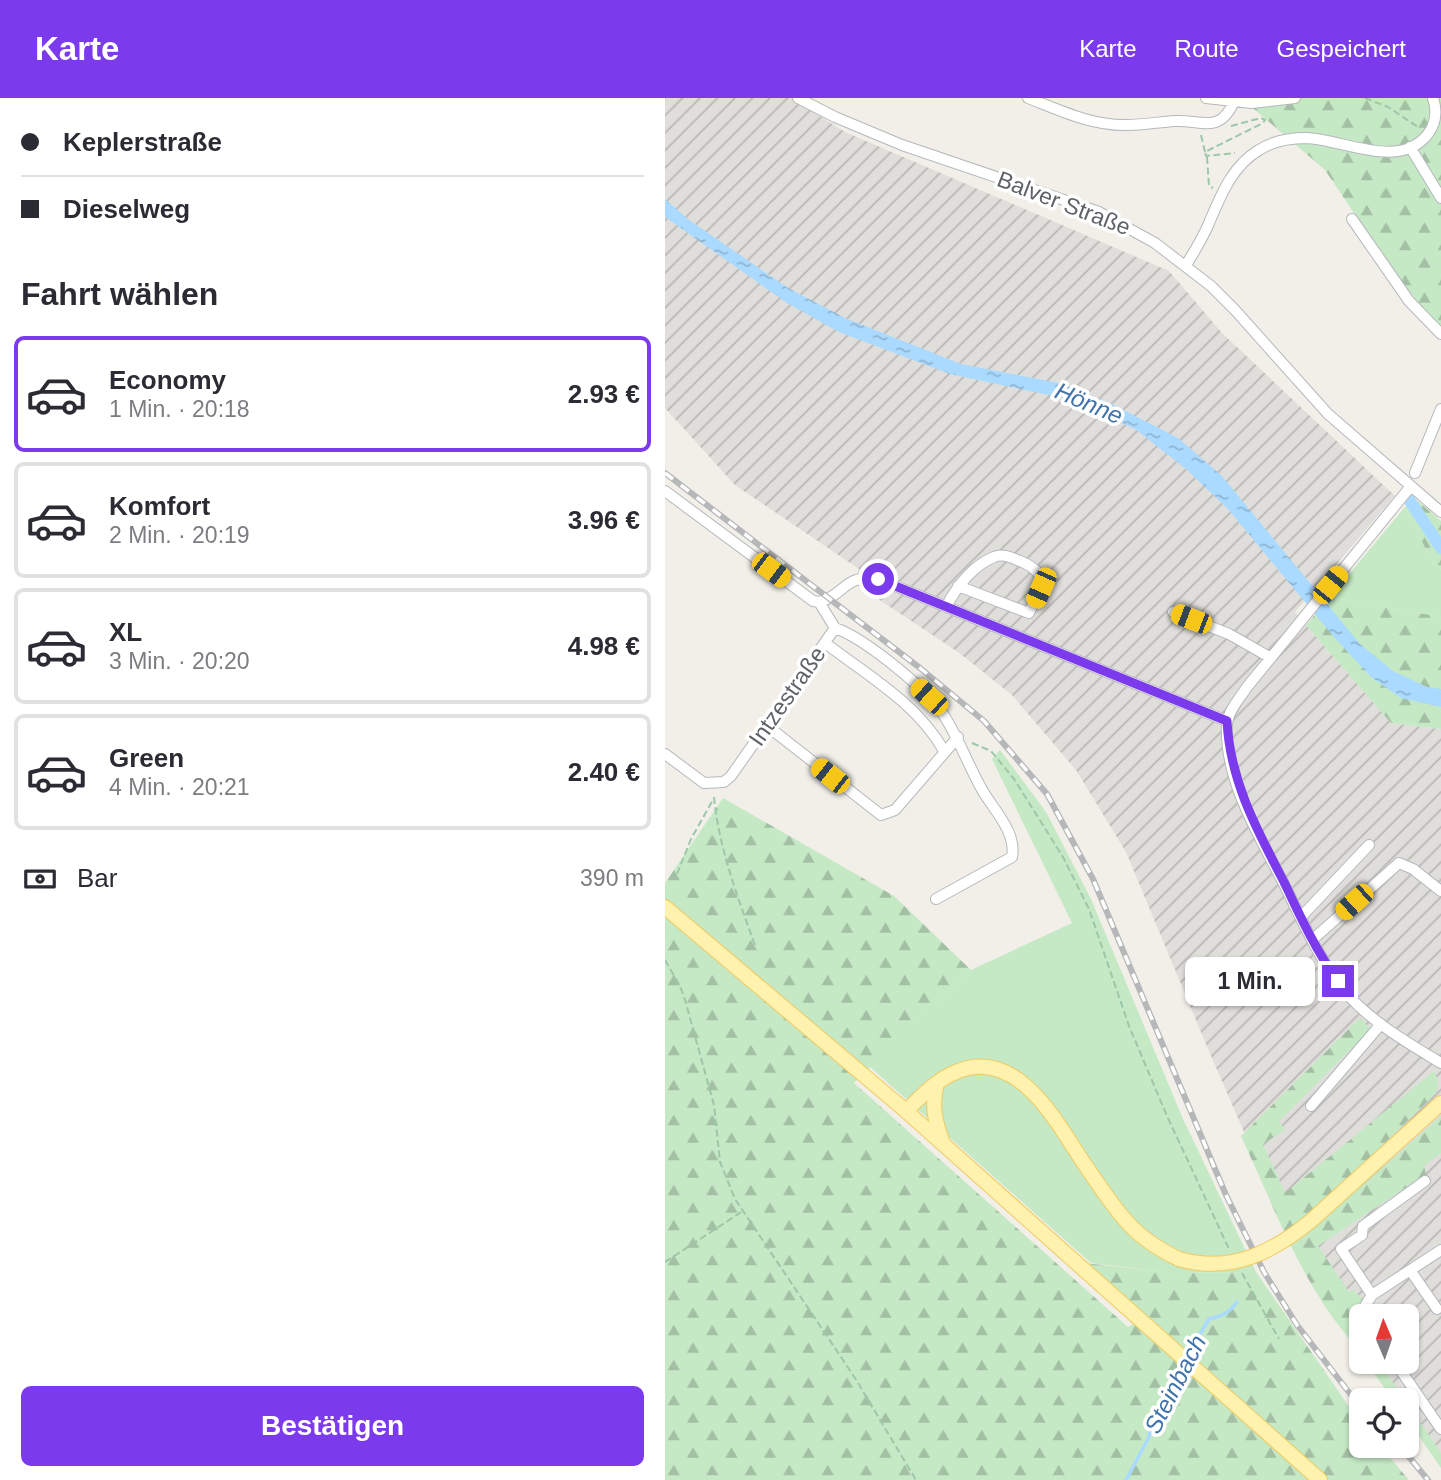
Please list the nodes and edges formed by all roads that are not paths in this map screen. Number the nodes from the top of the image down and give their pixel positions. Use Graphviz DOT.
graph roads {
  1 [pos="798,98"];
  2 [pos="1028,98"];
  3 [pos="1206,98"];
  4 [pos="1295,98"];
  5 [pos="1433,98"];
  6 [pos="1234,102"];
  7 [pos="1410,147"];
  8 [pos="1439,194"];
  9 [pos="1352,219"];
  10 [pos="1186,265"];
  11 [pos="1441,334"];
  12 [pos="1441,409"];
  13 [pos="1415,473"];
  14 [pos="1411,486"];
  15 [pos="665,491"];
  16 [pos="1441,512"];
  17 [pos="958,586"];
  18 [pos="819,602"];
  19 [pos="946,607"];
  20 [pos="1173,612"];
  21 [pos="835,628"];
  22 [pos="825,643"];
  23 [pos="1271,658"];
  24 [pos="1227,721"];
  25 [pos="767,725"];
  26 [pos="958,737"];
  27 [pos="944,751"];
  28 [pos="665,754"];
  29 [pos="1369,845"];
  30 [pos="1441,891"];
  31 [pos="936,899"];
  32 [pos="665,907"];
  33 [pos="1301,917"];
  34 [pos="1312,940"];
  35 [pos="1381,1024"];
  36 [pos="1441,1063"];
  37 [pos="937,1083"];
  38 [pos="1441,1103"];
  39 [pos="1311,1105"];
  40 [pos="905,1111"];
  41 [pos="943,1145"];
  42 [pos="1425,1181"];
  43 [pos="1441,1250"];
  44 [pos="1410,1270"];
  45 [pos="1372,1296"];
  46 [pos="1366,1304"];
  47 [pos="1437,1309"];
  48 [pos="1404,1374"];
  49 [pos="1441,1429"];
  50 [pos="1320,1480"];
  1 -- 10 [label="street, Balver Straße"];
  2 -- 6 [label="street"];
  3 -- 6 [label="street"];
  4 -- 6 [label="street"];
  5 -- 7 [label="street"];
  7 -- 8 [label="street"];
  7 -- 10 [label="street"];
  9 -- 11 [label="street"];
  10 -- 14 [label="street, Balver Straße"];
  12 -- 13 [label="street"];
  14 -- 16 [label="street, Balver Straße"];
  14 -- 23 [label="street"];
  15 -- 18 [label="street"];
  17 -- 17 [label="street"];
  17 -- 19 [label="street"];
  18 -- 19 [label="street"];
  18 -- 21 [label="street, Intzestraße"];
  19 -- 24 [label="street"];
  20 -- 23 [label="street"];
  21 -- 22 [label="street, Intzestraße"];
  21 -- 26 [label="street"];
  22 -- 25 [label="street, Intzestraße"];
  22 -- 27 [label="street"];
  23 -- 24 [label="street"];
  24 -- 33 [label="street"];
  25 -- 27 [label="street"];
  25 -- 28 [label="street, Intzestraße"];
  26 -- 27 [label="street"];
  26 -- 31 [label="street"];
  29 -- 33 [label="street"];
  30 -- 34 [label="street"];
  32 -- 40 [label="main road"];
  33 -- 34 [label="street"];
  34 -- 35 [label="street"];
  35 -- 36 [label="street"];
  35 -- 39 [label="street"];
  37 -- 38 [label="main road, bridge"];
  37 -- 40 [label="main road"];
  37 -- 41 [label="main road"];
  40 -- 41 [label="main road"];
  41 -- 50 [label="main road"];
  42 -- 45 [label="street"];
  43 -- 44 [label="street"];
  44 -- 45 [label="street"];
  44 -- 47 [label="street"];
  45 -- 46 [label="street"];
  48 -- 49 [label="street"];
}
